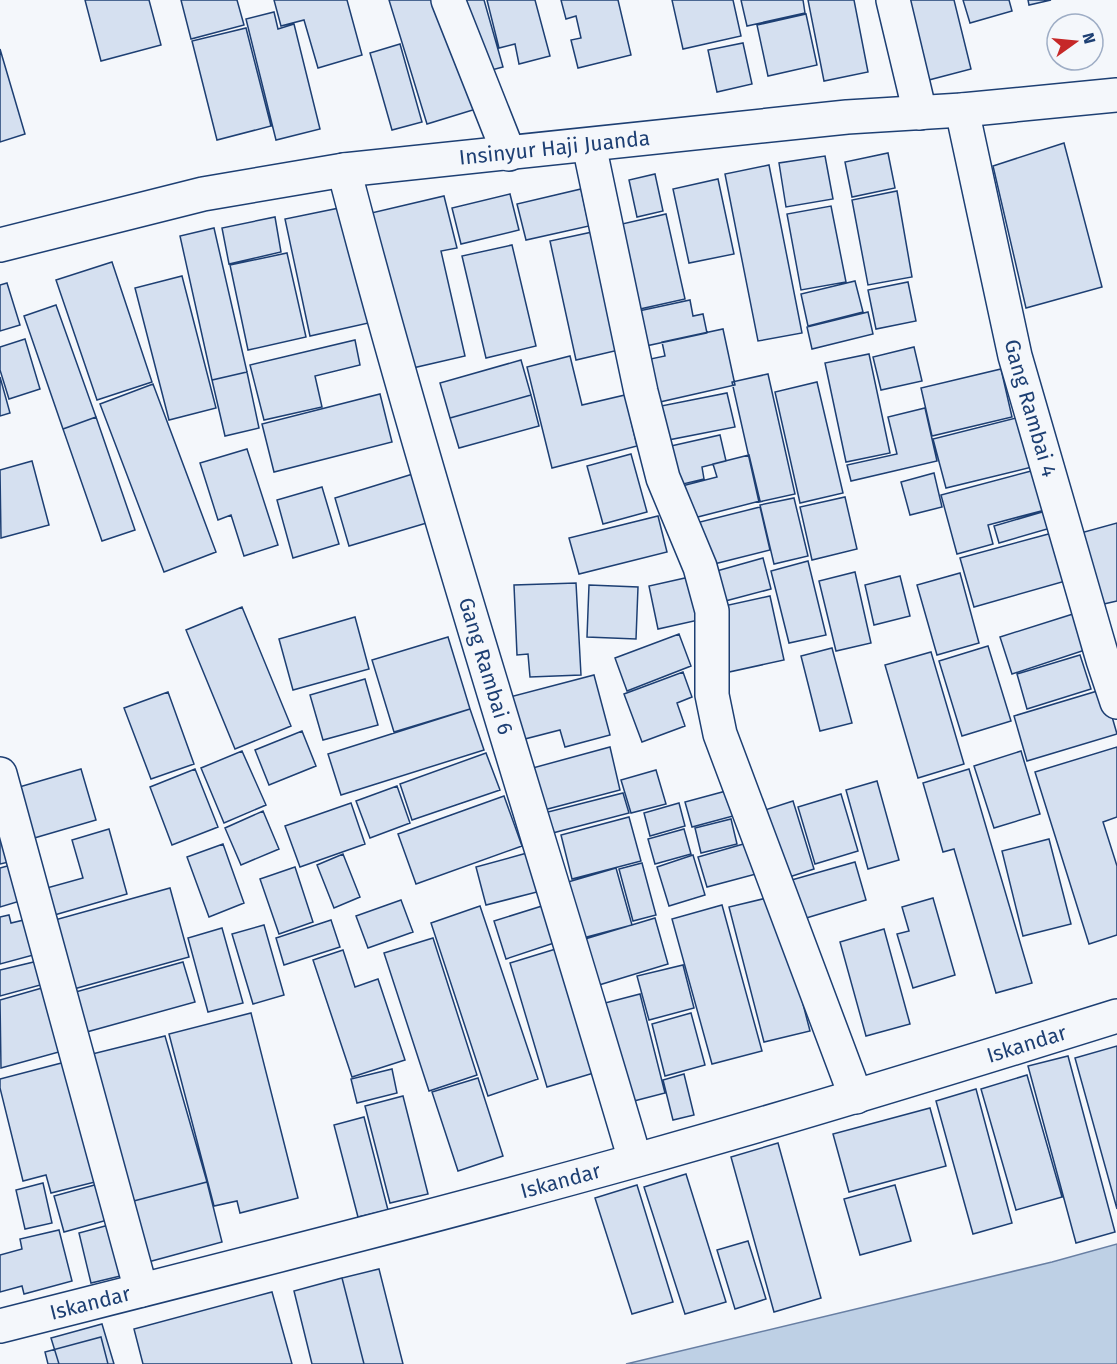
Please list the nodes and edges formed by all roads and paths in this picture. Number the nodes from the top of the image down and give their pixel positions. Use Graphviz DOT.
graph roads {
  1 [pos="448,0"];
  2 [pos="893,0"];
  3 [pos="1117,95"];
  4 [pos="962,110"];
  5 [pos="920,113"];
  6 [pos="588,145"];
  7 [pos="508,154"];
  8 [pos="344,170"];
  9 [pos="0,245"];
  10 [pos="1117,702"];
  11 [pos="0,774"];
  12 [pos="1117,1016"];
  13 [pos="856,1097"];
  14 [pos="635,1160"];
  15 [pos="141,1290"];
  16 [pos="0,1326"];
  1 -- 7 [label="street"];
  2 -- 5 [label="street"];
  3 -- 4 [label="street, Insinyur Haji Juanda"];
  4 -- 5 [label="street, Insinyur Haji Juanda"];
  4 -- 10 [label="street, Gang Rambai 4"];
  5 -- 6 [label="street, Insinyur Haji Juanda"];
  6 -- 7 [label="street, Insinyur Haji Juanda"];
  6 -- 13 [label="street"];
  7 -- 8 [label="street, Insinyur Haji Juanda"];
  8 -- 9 [label="street, Insinyur Haji Juanda"];
  8 -- 14 [label="street, Gang Rambai 6"];
  11 -- 15 [label="street"];
  12 -- 13 [label="street, Iskandar"];
  13 -- 14 [label="street, Iskandar"];
  14 -- 15 [label="street, Iskandar"];
  15 -- 16 [label="street, Iskandar"];
}
